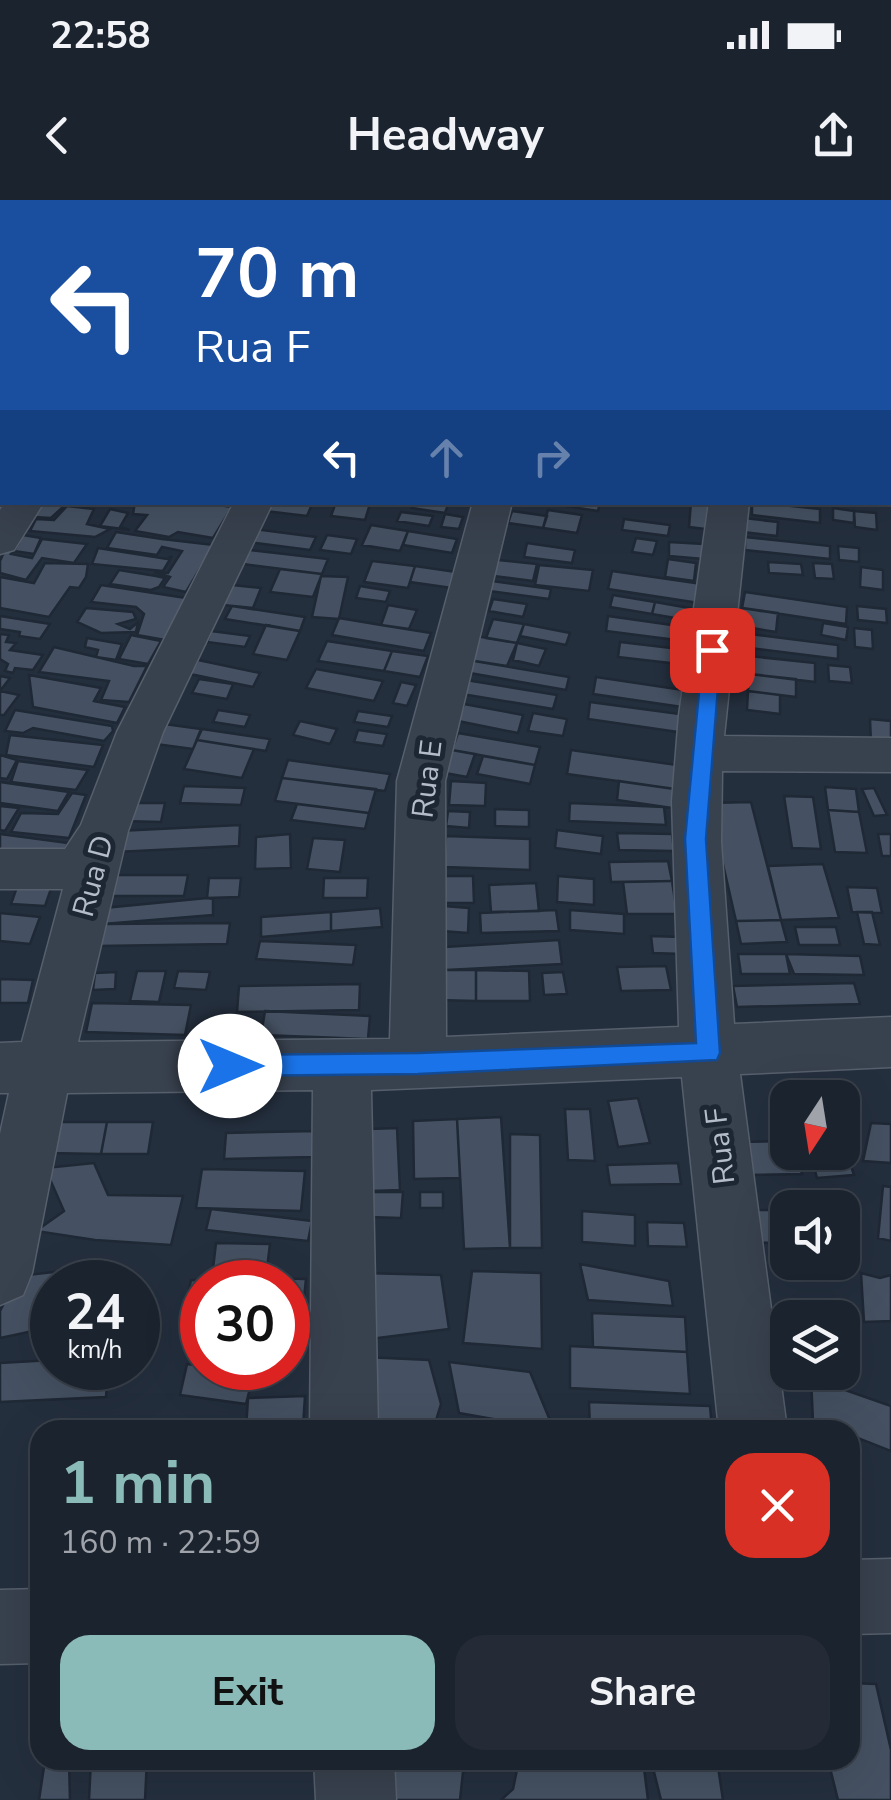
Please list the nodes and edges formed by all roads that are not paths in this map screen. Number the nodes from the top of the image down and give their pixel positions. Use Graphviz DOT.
graph roads {
  1 [pos="23,505"];
  2 [pos="253,505"];
  3 [pos="492,505"];
  4 [pos="728,505"];
  5 [pos="0,541"];
  6 [pos="702,753"];
  7 [pos="891,755"];
  8 [pos="104,831"];
  9 [pos="0,869"];
  10 [pos="891,1042"];
  11 [pos="708,1053"];
  12 [pos="342,1064"];
  13 [pos="418,1064"];
  14 [pos="22,1067"];
  15 [pos="0,1273"];
  16 [pos="344,1420"];
  17 [pos="752,1420"];
  18 [pos="860,1596"];
  19 [pos="891,1596"];
  20 [pos="30,1626"];
  21 [pos="0,1627"];
  22 [pos="354,1770"];
  23 [pos="356,1800"];
  1 -- 5 [label="street"];
  2 -- 8 [label="street, Rua D"];
  3 -- 13 [label="street, Rua E"];
  4 -- 6 [label="street, Rua F"];
  6 -- 7 [label="street"];
  6 -- 11 [label="street, Rua F"];
  8 -- 9 [label="street"];
  8 -- 14 [label="street, Rua D"];
  10 -- 11 [label="street"];
  11 -- 13 [label="street"];
  11 -- 17 [label="street, Rua F"];
  12 -- 13 [label="street"];
  12 -- 14 [label="street"];
  12 -- 16 [label="street"];
  14 -- 15 [label="street, Rua D"];
  18 -- 19 [label="street"];
  20 -- 21 [label="street"];
  22 -- 23 [label="street"];
}
